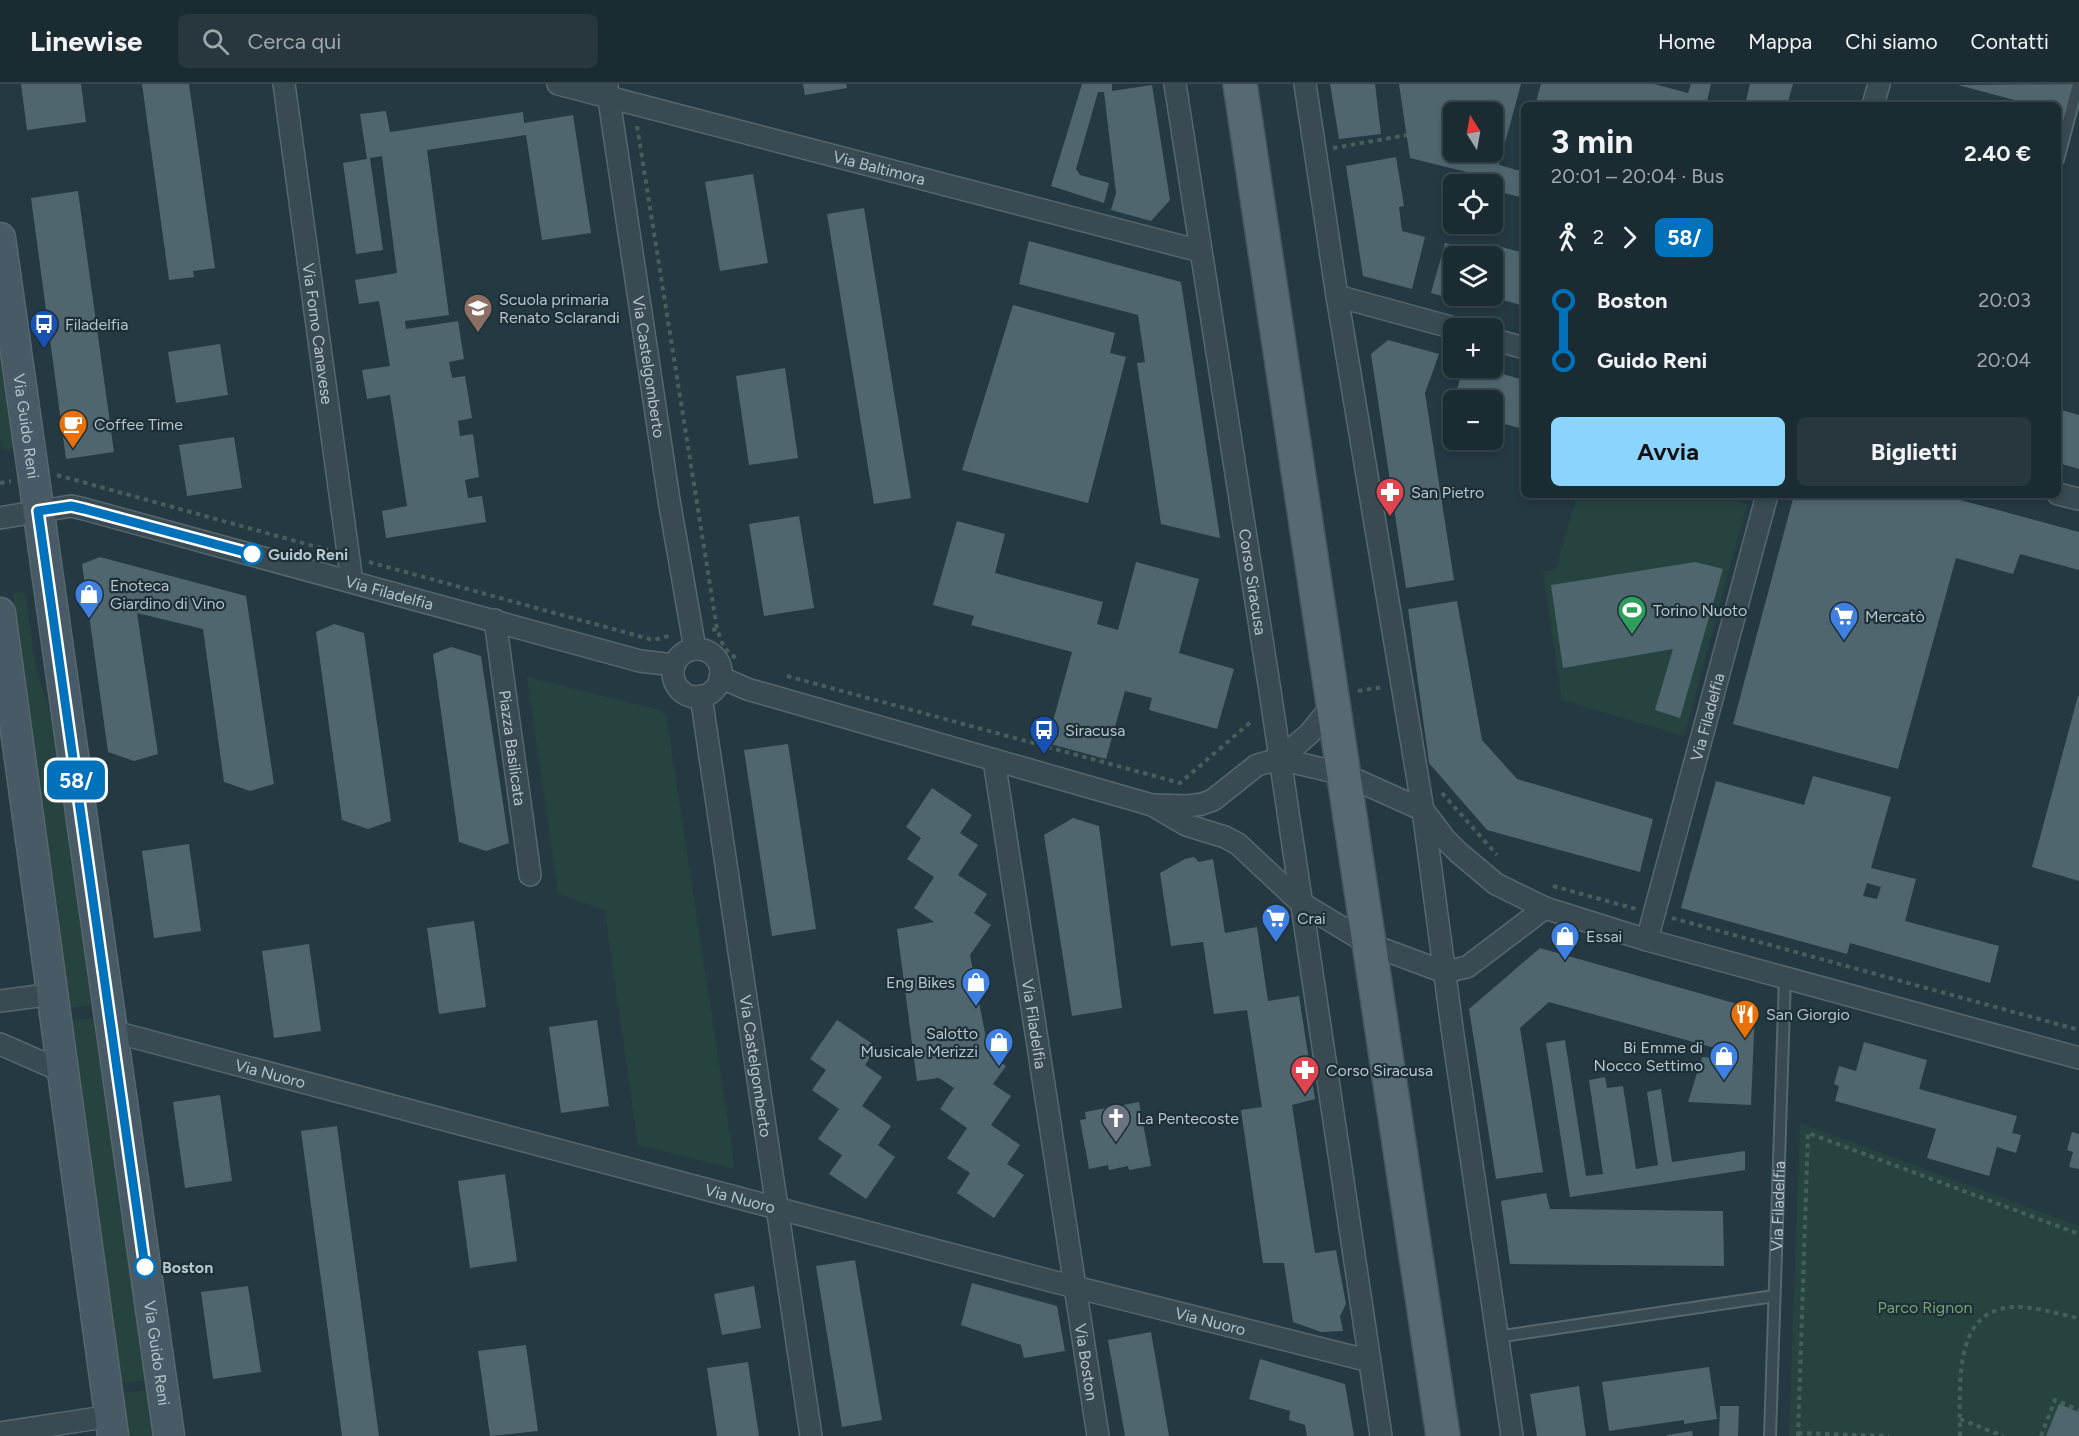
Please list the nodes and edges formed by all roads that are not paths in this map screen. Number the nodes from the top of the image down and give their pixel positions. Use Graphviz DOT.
graph roads {
  1 [pos="284,84"];
  2 [pos="558,84"];
  3 [pos="1175,84"];
  4 [pos="1240,84"];
  5 [pos="1305,84"];
  6 [pos="1879,84"];
  7 [pos="2078,84"];
  8 [pos="608,91"];
  9 [pos="1874,102"];
  10 [pos="2061,149"];
  11 [pos="0,238"];
  12 [pos="1200,251"];
  13 [pos="1337,296"];
  14 [pos="1443,325"];
  15 [pos="1503,342"];
  16 [pos="1521,347"];
  17 [pos="2061,495"];
  18 [pos="1766,498"];
  19 [pos="2079,499"];
  20 [pos="38,511"];
  21 [pos="0,518"];
  22 [pos="352,582"];
  23 [pos="0,613"];
  24 [pos="495,620"];
  25 [pos="693,640"];
  26 [pos="3,649"];
  27 [pos="674,665"];
  28 [pos="720,677"];
  29 [pos="701,696"];
  30 [pos="1333,705"];
  31 [pos="1280,759"];
  32 [pos="994,760"];
  33 [pos="1343,774"];
  34 [pos="1152,805"];
  35 [pos="1423,810"];
  36 [pos="530,875"];
  37 [pos="1301,903"];
  38 [pos="1545,908"];
  39 [pos="1647,940"];
  40 [pos="1369,944"];
  41 [pos="1444,972"];
  42 [pos="1785,977"];
  43 [pos="53,994"];
  44 [pos="0,1001"];
  45 [pos="111,1031"];
  46 [pos="0,1044"];
  47 [pos="2079,1058"];
  48 [pos="64,1072"];
  49 [pos="776,1208"];
  50 [pos="1076,1287"];
  51 [pos="1774,1296"];
  52 [pos="1496,1337"];
  53 [pos="1370,1361"];
  54 [pos="112,1426"];
  55 [pos="0,1433"];
  56 [pos="169,1436"];
  57 [pos="811,1436"];
  58 [pos="1098,1436"];
  59 [pos="1382,1436"];
  60 [pos="1443,1436"];
  61 [pos="1512,1436"];
  62 [pos="1770,1436"];
  1 -- 22 [label="street, Via Forno Canavese"];
  2 -- 8 [label="street, Via Baltimora"];
  3 -- 12 [label="street, Corso Siracusa"];
  4 -- 30 [label="main road"];
  5 -- 13 [label="street"];
  6 -- 9 [label="street"];
  7 -- 10 [label="lane"];
  8 -- 12 [label="street, Via Baltimora"];
  8 -- 25 [label="street, Via Castelgomberto"];
  11 -- 20 [label="main road, Via Guido Reni"];
  12 -- 31 [label="street, Corso Siracusa"];
  13 -- 14 [label="street"];
  13 -- 35 [label="street"];
  15 -- 16 [label="street"];
  17 -- 19 [label="street"];
  18 -- 39 [label="street, Via Filadelfia"];
  20 -- 21 [label="street, Via Filadelfia"];
  20 -- 22 [label="street, Via Filadelfia"];
  20 -- 45 [label="main road, Via Guido Reni"];
  22 -- 24 [label="street, Via Filadelfia"];
  23 -- 26 [label="main road"];
  24 -- 27 [label="street, Via Filadelfia"];
  24 -- 36 [label="street, Piazza Basilicata"];
  25 -- 27 [label="street"];
  25 -- 28 [label="street"];
  26 -- 43 [label="main road"];
  27 -- 29 [label="street"];
  28 -- 29 [label="street"];
  28 -- 32 [label="street"];
  29 -- 49 [label="street, Via Castelgomberto"];
  30 -- 31 [label="street"];
  30 -- 33 [label="main road"];
  31 -- 33 [label="street"];
  31 -- 34 [label="street"];
  31 -- 37 [label="street, Corso Siracusa"];
  32 -- 34 [label="street"];
  32 -- 50 [label="street, Via Filadelfia"];
  33 -- 35 [label="street"];
  33 -- 40 [label="main road"];
  34 -- 37 [label="street"];
  35 -- 38 [label="street"];
  35 -- 41 [label="street"];
  37 -- 40 [label="street"];
  37 -- 53 [label="street, Corso Siracusa"];
  38 -- 39 [label="street"];
  38 -- 41 [label="street"];
  39 -- 42 [label="street"];
  40 -- 41 [label="street"];
  40 -- 60 [label="main road"];
  41 -- 52 [label="street"];
  42 -- 47 [label="street"];
  42 -- 51 [label="lane, Via Filadelfia"];
  43 -- 44 [label="street"];
  43 -- 48 [label="main road"];
  45 -- 49 [label="street, Via Nuoro"];
  45 -- 56 [label="main road, Via Guido Reni"];
  46 -- 48 [label="street"];
  48 -- 54 [label="main road"];
  49 -- 50 [label="street, Via Nuoro"];
  49 -- 57 [label="street, Via Castelgomberto"];
  50 -- 53 [label="street, Via Nuoro"];
  50 -- 58 [label="street, Via Boston"];
  51 -- 52 [label="lane"];
  51 -- 62 [label="lane, Via Filadelfia"];
  52 -- 61 [label="street"];
  53 -- 59 [label="street, Corso Siracusa"];
  54 -- 55 [label="street"];
}
